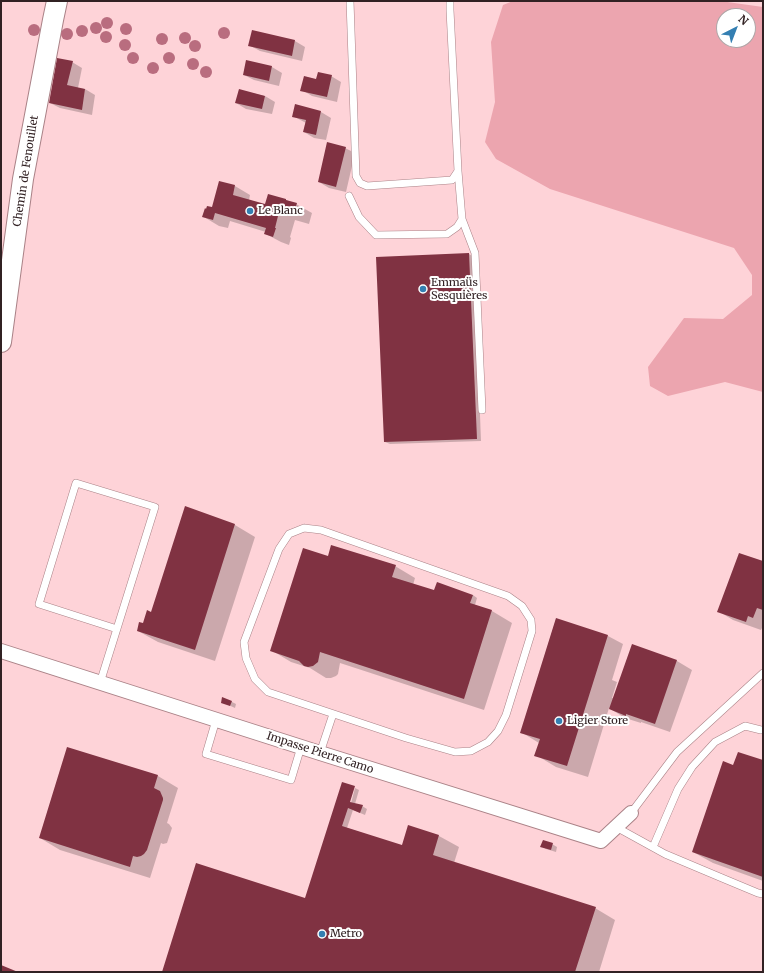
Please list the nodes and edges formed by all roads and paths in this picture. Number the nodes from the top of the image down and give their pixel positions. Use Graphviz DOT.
graph roads {
  1 [pos="57,1"];
  2 [pos="350,1"];
  3 [pos="450,1"];
  4 [pos="458,171"];
  5 [pos="349,196"];
  6 [pos="462,219"];
  7 [pos="2,331"];
  8 [pos="482,410"];
  9 [pos="116,629"];
  10 [pos="1,651"];
  11 [pos="763,673"];
  12 [pos="100,683"];
  13 [pos="332,714"];
  14 [pos="216,720"];
  15 [pos="761,730"];
  16 [pos="301,747"];
  17 [pos="320,753"];
  18 [pos="631,813"];
  19 [pos="616,827"];
  20 [pos="653,847"];
  21 [pos="763,894"];
  1 -- 7 [label="street, Chemin de Fenouillet"];
  2 -- 4 [label="lane"];
  3 -- 4 [label="lane"];
  4 -- 6 [label="lane"];
  5 -- 6 [label="lane"];
  6 -- 8 [label="lane"];
  9 -- 9 [label="lane"];
  9 -- 12 [label="lane"];
  10 -- 12 [label="street, Impasse Pierre Camo"];
  11 -- 18 [label="lane"];
  12 -- 14 [label="street, Impasse Pierre Camo"];
  13 -- 13 [label="lane"];
  13 -- 17 [label="lane"];
  14 -- 16 [label="street, Impasse Pierre Camo"];
  14 -- 16 [label="lane"];
  15 -- 20 [label="lane"];
  16 -- 17 [label="street, Impasse Pierre Camo"];
  17 -- 19 [label="street, Impasse Pierre Camo"];
  18 -- 19 [label="street, Impasse Pierre Camo"];
  19 -- 20 [label="lane"];
  20 -- 21 [label="lane"];
}
